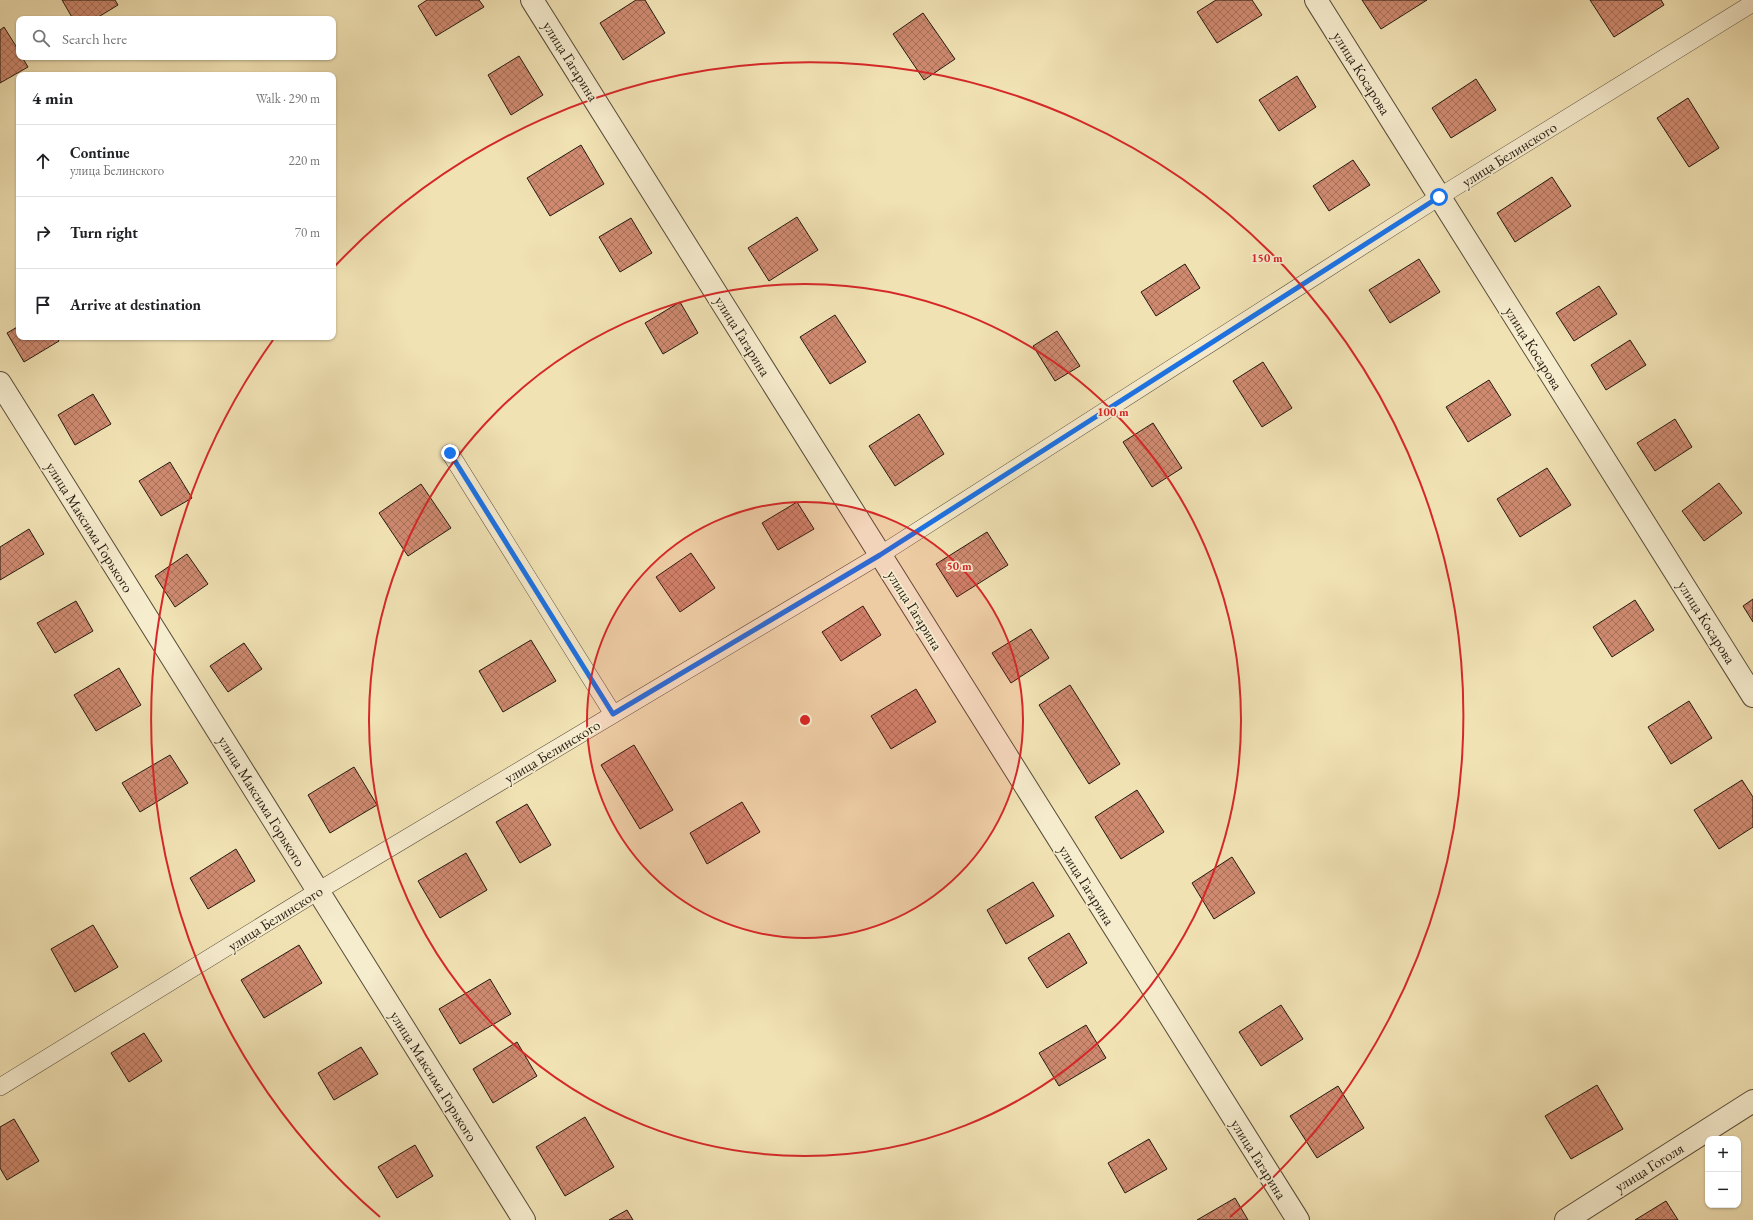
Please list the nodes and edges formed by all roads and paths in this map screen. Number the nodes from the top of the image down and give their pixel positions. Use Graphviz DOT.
graph roads {
  1 [pos="532,0"];
  2 [pos="1316,0"];
  3 [pos="1753,3"];
  4 [pos="1439,197"];
  5 [pos="0,382"];
  6 [pos="450,453"];
  7 [pos="880,555"];
  8 [pos="1753,696"];
  9 [pos="613,714"];
  10 [pos="318,891"];
  11 [pos="0,1086"];
  12 [pos="1753,1102"];
  13 [pos="524,1220"];
  14 [pos="1298,1220"];
  15 [pos="1566,1220"];
  1 -- 7 [label="street, улица Гагарина"];
  2 -- 4 [label="street, улица Косарова"];
  3 -- 4 [label="lane, улица Белинского"];
  4 -- 7 [label="lane, улица Белинского"];
  4 -- 8 [label="street, улица Косарова"];
  5 -- 10 [label="street, улица Максима Горького"];
  6 -- 9 [label="lane"];
  7 -- 9 [label="lane, улица Белинского"];
  7 -- 14 [label="street, улица Гагарина"];
  9 -- 10 [label="lane, улица Белинского"];
  10 -- 11 [label="lane, улица Белинского"];
  10 -- 13 [label="street, улица Максима Горького"];
  12 -- 15 [label="street, улица Гоголя"];
}
